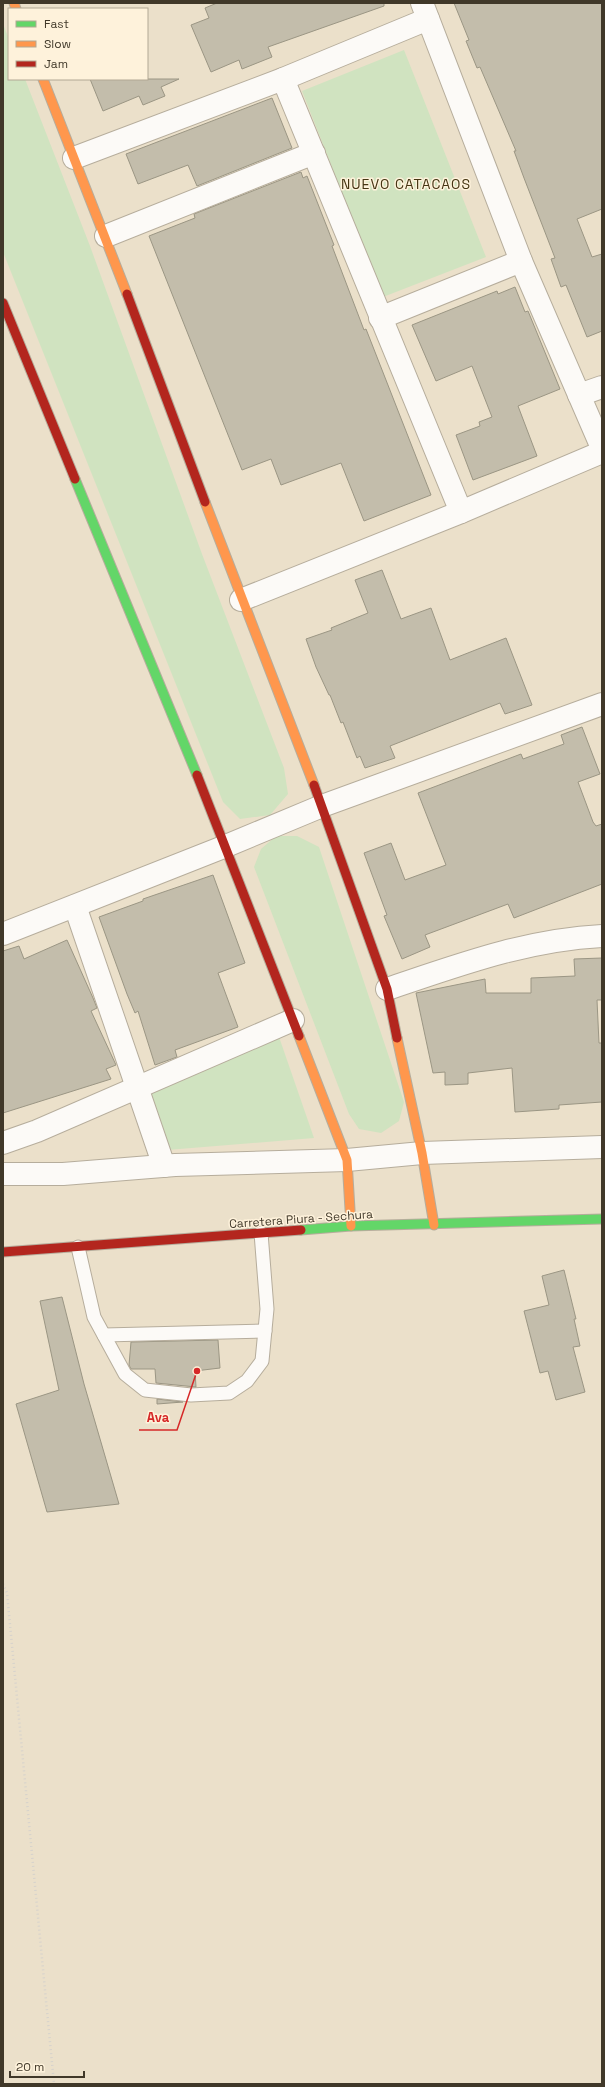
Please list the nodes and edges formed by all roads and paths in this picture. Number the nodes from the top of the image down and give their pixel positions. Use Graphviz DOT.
graph roads {
  1 [pos="425,11"];
  2 [pos="283,79"];
  3 [pos="43,80"];
  4 [pos="314,153"];
  5 [pos="74,158"];
  6 [pos="106,236"];
  7 [pos="521,261"];
  8 [pos="3,303"];
  9 [pos="380,318"];
  10 [pos="602,387"];
  11 [pos="579,395"];
  12 [pos="602,448"];
  13 [pos="602,452"];
  14 [pos="461,512"];
  15 [pos="241,600"];
  16 [pos="602,704"];
  17 [pos="322,806"];
  18 [pos="226,846"];
  19 [pos="75,906"];
  20 [pos="3,934"];
  21 [pos="602,936"];
  22 [pos="387,989"];
  23 [pos="293,1020"];
  24 [pos="138,1086"];
  25 [pos="3,1143"];
  26 [pos="602,1147"];
  27 [pos="422,1153"];
  28 [pos="347,1160"];
  29 [pos="164,1166"];
  30 [pos="3,1174"];
  31 [pos="602,1219"];
  32 [pos="434,1225"];
  33 [pos="351,1226"];
  34 [pos="261,1233"];
  35 [pos="78,1247"];
  36 [pos="3,1252"];
  37 [pos="264,1331"];
  38 [pos="104,1335"];
  39 [pos="3,1584"];
  40 [pos="54,2084"];
  1 -- 2 [label="street"];
  1 -- 7 [label="street"];
  2 -- 4 [label="street"];
  2 -- 5 [label="street"];
  3 -- 5 [label="street"];
  4 -- 6 [label="street"];
  4 -- 9 [label="street"];
  5 -- 6 [label="street"];
  6 -- 15 [label="street"];
  7 -- 9 [label="street"];
  7 -- 11 [label="street"];
  8 -- 18 [label="street"];
  9 -- 14 [label="street"];
  10 -- 11 [label="street"];
  11 -- 12 [label="street"];
  13 -- 14 [label="street"];
  14 -- 15 [label="street"];
  15 -- 17 [label="street"];
  16 -- 17 [label="street"];
  17 -- 18 [label="street"];
  17 -- 22 [label="street"];
  18 -- 19 [label="street"];
  18 -- 23 [label="street"];
  19 -- 20 [label="street"];
  19 -- 24 [label="street"];
  21 -- 22 [label="street"];
  22 -- 27 [label="street"];
  23 -- 24 [label="street"];
  23 -- 28 [label="street"];
  24 -- 25 [label="street"];
  24 -- 29 [label="street"];
  26 -- 27 [label="street"];
  27 -- 28 [label="street"];
  27 -- 32 [label="street"];
  28 -- 29 [label="street"];
  28 -- 33 [label="street"];
  29 -- 30 [label="street"];
  31 -- 32 [label="street, Carretera Piura - Sechura"];
  32 -- 33 [label="street, Carretera Piura - Sechura"];
  33 -- 34 [label="street, Carretera Piura - Sechura"];
  34 -- 35 [label="street, Carretera Piura - Sechura"];
  34 -- 37 [label="lane"];
  35 -- 36 [label="street, Carretera Piura - Sechura"];
  35 -- 38 [label="lane"];
  37 -- 38 [label="lane"];
  37 -- 38 [label="lane"];
  39 -- 40 [label="path"];
}
